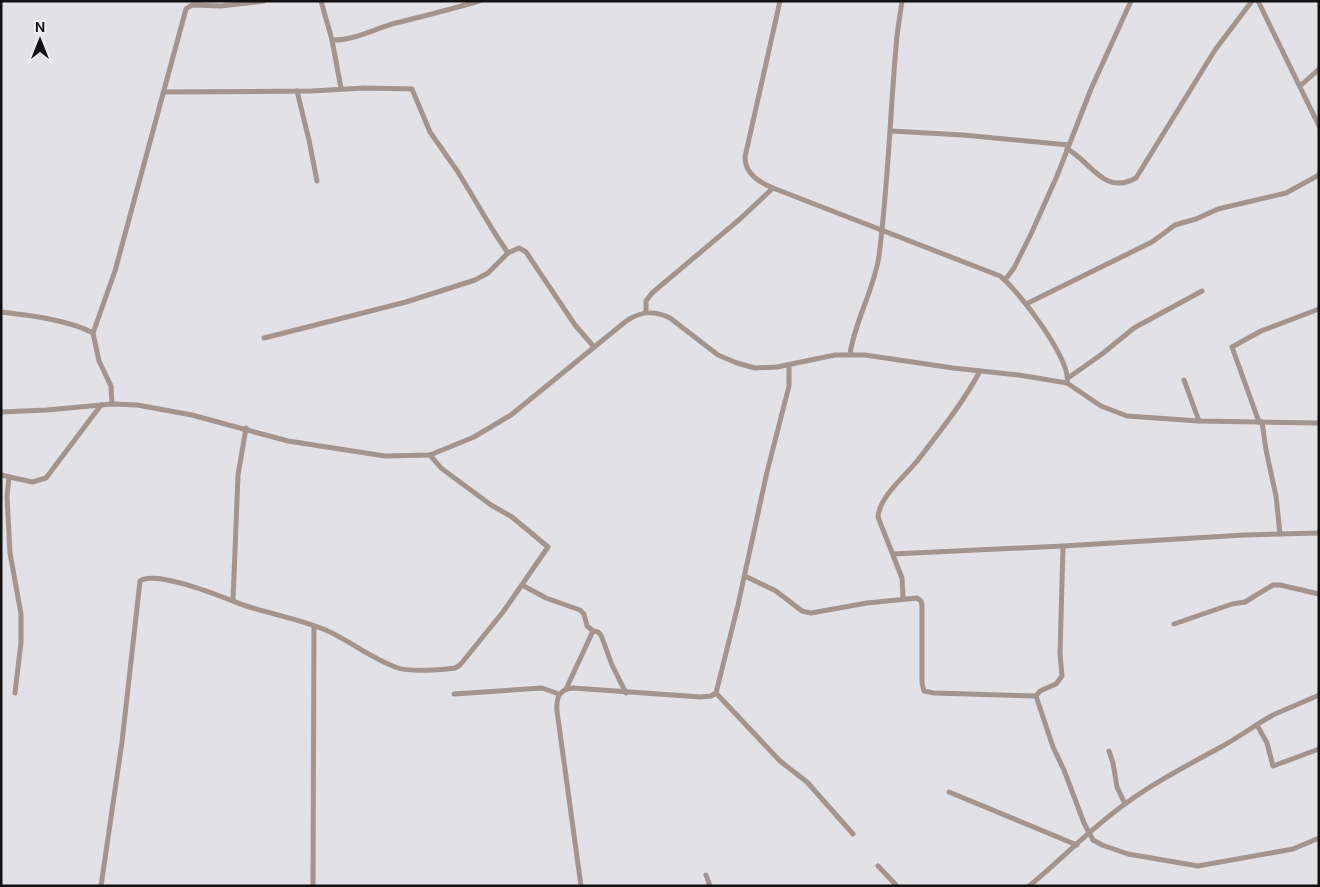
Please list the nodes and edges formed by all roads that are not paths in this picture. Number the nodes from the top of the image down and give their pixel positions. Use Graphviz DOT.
graph roads {
  1 [pos="264,1"];
  2 [pos="321,1"];
  3 [pos="479,1"];
  4 [pos="780,1"];
  5 [pos="902,1"];
  6 [pos="1131,1"];
  7 [pos="1252,1"];
  8 [pos="1258,1"];
  9 [pos="194,3"];
  10 [pos="332,40"];
  11 [pos="1319,69"];
  12 [pos="1300,86"];
  13 [pos="341,88"];
  14 [pos="297,91"];
  15 [pos="163,92"];
  16 [pos="1319,126"];
  17 [pos="891,131"];
  18 [pos="1068,147"];
  19 [pos="1319,175"];
  20 [pos="317,181"];
  21 [pos="773,188"];
  22 [pos="881,229"];
  23 [pos="508,253"];
  24 [pos="1005,280"];
  25 [pos="1202,291"];
  26 [pos="1026,304"];
  27 [pos="1319,309"];
  28 [pos="1,312"];
  29 [pos="646,312"];
  30 [pos="93,333"];
  31 [pos="264,338"];
  32 [pos="594,346"];
  33 [pos="850,354"];
  34 [pos="789,365"];
  35 [pos="980,371"];
  36 [pos="1068,380"];
  37 [pos="1184,380"];
  38 [pos="112,404"];
  39 [pos="101,405"];
  40 [pos="1,412"];
  41 [pos="1199,420"];
  42 [pos="1261,422"];
  43 [pos="1319,423"];
  44 [pos="246,428"];
  45 [pos="430,455"];
  46 [pos="1,475"];
  47 [pos="9,477"];
  48 [pos="1319,533"];
  49 [pos="1280,534"];
  50 [pos="1063,546"];
  51 [pos="893,554"];
  52 [pos="745,576"];
  53 [pos="522,585"];
  54 [pos="1319,594"];
  55 [pos="903,598"];
  56 [pos="233,601"];
  57 [pos="1174,624"];
  58 [pos="314,626"];
  59 [pos="593,631"];
  60 [pos="566,689"];
  61 [pos="15,693"];
  62 [pos="626,693"];
  63 [pos="716,693"];
  64 [pos="454,694"];
  65 [pos="559,694"];
  66 [pos="1319,695"];
  67 [pos="1036,696"];
  68 [pos="1257,724"];
  69 [pos="1319,749"];
  70 [pos="1109,751"];
  71 [pos="949,792"];
  72 [pos="1125,804"];
  73 [pos="1089,833"];
  74 [pos="853,834"];
  75 [pos="1319,838"];
  76 [pos="1077,845"];
  77 [pos="878,866"];
  78 [pos="706,875"];
  79 [pos="101,886"];
  80 [pos="314,886"];
  81 [pos="581,886"];
  82 [pos="710,886"];
  83 [pos="897,886"];
  84 [pos="1030,886"];
  1 -- 9 [label="street"];
  2 -- 10 [label="street"];
  3 -- 10 [label="street"];
  4 -- 21 [label="street"];
  5 -- 17 [label="street"];
  6 -- 18 [label="street"];
  7 -- 18 [label="street"];
  8 -- 12 [label="street"];
  9 -- 15 [label="street"];
  10 -- 13 [label="street"];
  11 -- 12 [label="street"];
  12 -- 16 [label="street"];
  13 -- 14 [label="street"];
  13 -- 23 [label="street"];
  14 -- 15 [label="street"];
  14 -- 20 [label="street"];
  15 -- 30 [label="street"];
  17 -- 18 [label="street"];
  17 -- 22 [label="street"];
  18 -- 24 [label="street"];
  19 -- 26 [label="street"];
  21 -- 22 [label="street"];
  21 -- 29 [label="street"];
  22 -- 24 [label="street"];
  22 -- 33 [label="street"];
  23 -- 31 [label="street"];
  23 -- 32 [label="street"];
  24 -- 26 [label="street"];
  25 -- 36 [label="street"];
  26 -- 36 [label="street"];
  27 -- 42 [label="street"];
  28 -- 30 [label="street"];
  29 -- 32 [label="street"];
  29 -- 34 [label="street"];
  30 -- 38 [label="street"];
  32 -- 45 [label="street"];
  33 -- 34 [label="street"];
  33 -- 35 [label="street"];
  34 -- 52 [label="street"];
  35 -- 36 [label="street"];
  35 -- 51 [label="street"];
  36 -- 41 [label="street"];
  37 -- 41 [label="street"];
  38 -- 39 [label="street"];
  38 -- 44 [label="street"];
  39 -- 40 [label="street"];
  39 -- 47 [label="street"];
  41 -- 42 [label="street"];
  42 -- 43 [label="street"];
  42 -- 49 [label="street"];
  44 -- 45 [label="street"];
  44 -- 56 [label="street"];
  45 -- 53 [label="street"];
  46 -- 47 [label="street"];
  47 -- 61 [label="street"];
  48 -- 49 [label="street"];
  49 -- 50 [label="street"];
  50 -- 51 [label="street"];
  50 -- 67 [label="street"];
  51 -- 55 [label="street"];
  52 -- 55 [label="street"];
  52 -- 63 [label="street"];
  53 -- 58 [label="street"];
  53 -- 59 [label="street"];
  54 -- 57 [label="street"];
  55 -- 67 [label="street"];
  56 -- 58 [label="street"];
  56 -- 79 [label="street"];
  58 -- 80 [label="street"];
  59 -- 60 [label="street"];
  59 -- 62 [label="street"];
  60 -- 62 [label="street"];
  60 -- 65 [label="street"];
  62 -- 63 [label="street"];
  63 -- 74 [label="street"];
  64 -- 65 [label="street"];
  65 -- 81 [label="street"];
  66 -- 68 [label="street"];
  67 -- 73 [label="street"];
  68 -- 69 [label="street"];
  68 -- 72 [label="street"];
  70 -- 72 [label="street"];
  71 -- 76 [label="street"];
  72 -- 73 [label="street"];
  73 -- 75 [label="street"];
  73 -- 76 [label="street"];
  76 -- 84 [label="street"];
  77 -- 83 [label="street"];
  78 -- 82 [label="street"];
}
